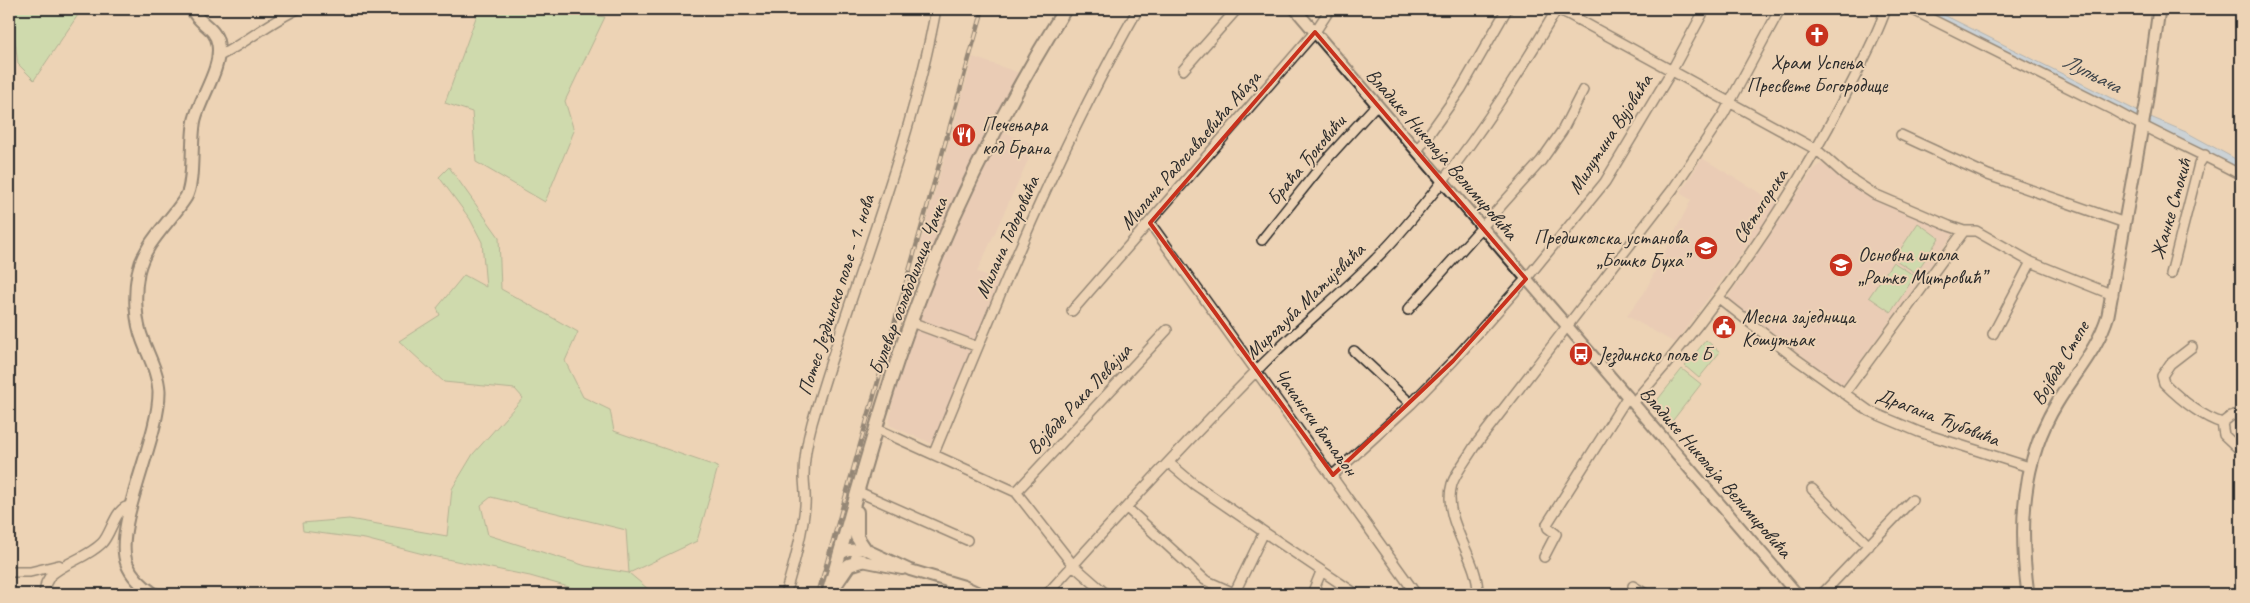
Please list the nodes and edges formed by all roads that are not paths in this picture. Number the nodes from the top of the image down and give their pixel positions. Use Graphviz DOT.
graph roads {
  1 [pos="192,9"];
  2 [pos="298,9"];
  3 [pos="936,9"];
  4 [pos="1065,9"];
  5 [pos="1138,9"];
  6 [pos="1238,9"];
  7 [pos="1295,9"];
  8 [pos="1330,9"];
  9 [pos="1507,9"];
  10 [pos="1556,9"];
  11 [pos="1705,9"];
  12 [pos="1780,9"];
  13 [pos="1886,9"];
  14 [pos="1911,9"];
  15 [pos="2159,9"];
  16 [pos="1315,32"];
  17 [pos="218,58"];
  18 [pos="1184,70"];
  19 [pos="1671,72"];
  20 [pos="1583,90"];
  21 [pos="1730,102"];
  22 [pos="1377,104"];
  23 [pos="2143,125"];
  24 [pos="1901,134"];
  25 [pos="1817,150"];
  26 [pos="1417,151"];
  27 [pos="2205,155"];
  28 [pos="2241,175"];
  29 [pos="1443,182"];
  30 [pos="1150,223"];
  31 [pos="2125,223"];
  32 [pos="1483,228"];
  33 [pos="1964,231"];
  34 [pos="1262,240"];
  35 [pos="2031,262"];
  36 [pos="2170,274"];
  37 [pos="1526,279"];
  38 [pos="2113,295"];
  39 [pos="1719,298"];
  40 [pos="1408,310"];
  41 [pos="1072,311"];
  42 [pos="911,322"];
  43 [pos="1567,326"];
  44 [pos="1167,330"];
  45 [pos="1993,334"];
  46 [pos="978,347"];
  47 [pos="2192,348"];
  48 [pos="1354,351"];
  49 [pos="1257,370"];
  50 [pos="1844,394"];
  51 [pos="1630,400"];
  52 [pos="1411,404"];
  53 [pos="2241,413"];
  54 [pos="2222,423"];
  55 [pos="877,428"];
  56 [pos="2241,451"];
  57 [pos="934,453"];
  58 [pos="1169,463"];
  59 [pos="2029,468"];
  60 [pos="1334,476"];
  61 [pos="1812,489"];
  62 [pos="1016,492"];
  63 [pos="857,498"];
  64 [pos="1912,500"];
  65 [pos="131,506"];
  66 [pos="1128,508"];
  67 [pos="1264,532"];
  68 [pos="967,540"];
  69 [pos="1869,546"];
  70 [pos="844,548"];
  71 [pos="863,555"];
  72 [pos="1544,557"];
  73 [pos="74,560"];
  74 [pos="1073,564"];
  75 [pos="9,572"];
  76 [pos="1321,572"];
  77 [pos="1633,586"];
  78 [pos="829,592"];
  79 [pos="44,594"];
  80 [pos="154,594"];
  81 [pos="785,594"];
  82 [pos="981,594"];
  83 [pos="1047,594"];
  84 [pos="1106,594"];
  85 [pos="1234,594"];
  86 [pos="1312,594"];
  87 [pos="1356,594"];
  88 [pos="1416,594"];
  89 [pos="1478,594"];
  90 [pos="1646,594"];
  91 [pos="1797,594"];
  92 [pos="1822,594"];
  93 [pos="2028,594"];
  1 -- 17 [label="main road"];
  2 -- 17 [label="street"];
  3 -- 81 [label="street, Потес Јездинско поље - 1. нова"];
  4 -- 42 [label="main road, Булевар ослободилаца Чачка"];
  5 -- 46 [label="street, Милана Тодоровића"];
  6 -- 18 [label="street"];
  7 -- 16 [label="street, Владике Николаја Велимировића"];
  8 -- 16 [label="street, Милана Радосављевића Абаза"];
  9 -- 26 [label="street"];
  10 -- 19 [label="street"];
  10 -- 29 [label="street, Мирољуба Матијевића"];
  11 -- 19 [label="street, Милутина Вујовића"];
  12 -- 21 [label="street"];
  13 -- 25 [label="street, Светогорска"];
  14 -- 23 [label="street"];
  15 -- 23 [label="main road, Војводе Степе"];
  16 -- 22 [label="street, Владике Николаја Велимировића"];
  16 -- 30 [label="street, Милана Радосављевића Абаза"];
  17 -- 65 [label="main road"];
  19 -- 21 [label="street"];
  19 -- 37 [label="street, Милутина Вујовића"];
  20 -- 32 [label="street"];
  21 -- 25 [label="street"];
  21 -- 43 [label="street"];
  22 -- 26 [label="street, Владике Николаја Велимировића"];
  22 -- 34 [label="street, Браћа Ђоковићи"];
  23 -- 27 [label="street"];
  23 -- 31 [label="main road, Војводе Степе"];
  24 -- 31 [label="street"];
  25 -- 33 [label="street"];
  25 -- 39 [label="street, Светогорска"];
  26 -- 29 [label="street, Владике Николаја Велимировића"];
  27 -- 28 [label="street"];
  27 -- 36 [label="street, Жанке Стокић"];
  29 -- 32 [label="street, Владике Николаја Велимировића"];
  29 -- 49 [label="street, Мирољуба Матијевића"];
  30 -- 41 [label="street, Милана Радосављевића Абаза"];
  30 -- 49 [label="street, Чачански батаљон"];
  31 -- 38 [label="main road, Војводе Степе"];
  32 -- 37 [label="street, Владике Николаја Велимировића"];
  32 -- 40 [label="street"];
  33 -- 35 [label="street"];
  33 -- 50 [label="street"];
  35 -- 38 [label="street"];
  35 -- 45 [label="street"];
  37 -- 43 [label="street, Владике Николаја Велимировића"];
  37 -- 52 [label="street, Милутина Вујовића"];
  38 -- 59 [label="main road, Војводе Степе"];
  39 -- 50 [label="street, Драгана Ћубовића"];
  39 -- 51 [label="street, Светогорска"];
  42 -- 46 [label="street"];
  42 -- 55 [label="main road, Булевар ослободилаца Чачка"];
  43 -- 51 [label="street, Владике Николаја Велимировића"];
  43 -- 89 [label="street"];
  44 -- 62 [label="street, Војводе Рака Левајца"];
  46 -- 57 [label="street, Милана Тодоровића"];
  47 -- 54 [label="street"];
  48 -- 52 [label="street"];
  49 -- 58 [label="street, Мирољуба Матијевића"];
  49 -- 60 [label="street, Чачански батаљон"];
  50 -- 59 [label="street, Драгана Ћубовића"];
  51 -- 72 [label="street, Светогорска"];
  51 -- 91 [label="street, Владике Николаја Велимировића"];
  52 -- 60 [label="street, Милутина Вујовића"];
  53 -- 54 [label="street"];
  54 -- 56 [label="street"];
  55 -- 57 [label="street"];
  55 -- 63 [label="main road, Булевар ослободилаца Чачка"];
  57 -- 62 [label="street"];
  58 -- 66 [label="street, Мирољуба Матијевића"];
  58 -- 67 [label="street"];
  59 -- 93 [label="main road, Војводе Степе"];
  60 -- 88 [label="street, Чачански батаљон"];
  61 -- 69 [label="street"];
  62 -- 74 [label="street"];
  63 -- 68 [label="street"];
  63 -- 70 [label="main road, Булевар ослободилаца Чачка"];
  63 -- 71 [label="main road"];
  64 -- 69 [label="street"];
  65 -- 73 [label="street"];
  65 -- 80 [label="main road"];
  66 -- 74 [label="street, Мирољуба Матијевића"];
  66 -- 85 [label="street"];
  67 -- 76 [label="street"];
  67 -- 85 [label="street"];
  69 -- 92 [label="street"];
  70 -- 71 [label="street"];
  70 -- 78 [label="main road, Булевар ослободилаца Чачка"];
  71 -- 78 [label="main road"];
  71 -- 82 [label="street"];
  73 -- 75 [label="street"];
  73 -- 79 [label="street"];
  74 -- 83 [label="street, Мирољуба Матијевића"];
  74 -- 84 [label="street"];
  76 -- 86 [label="street"];
  76 -- 87 [label="street"];
  77 -- 90 [label="street"];
}
